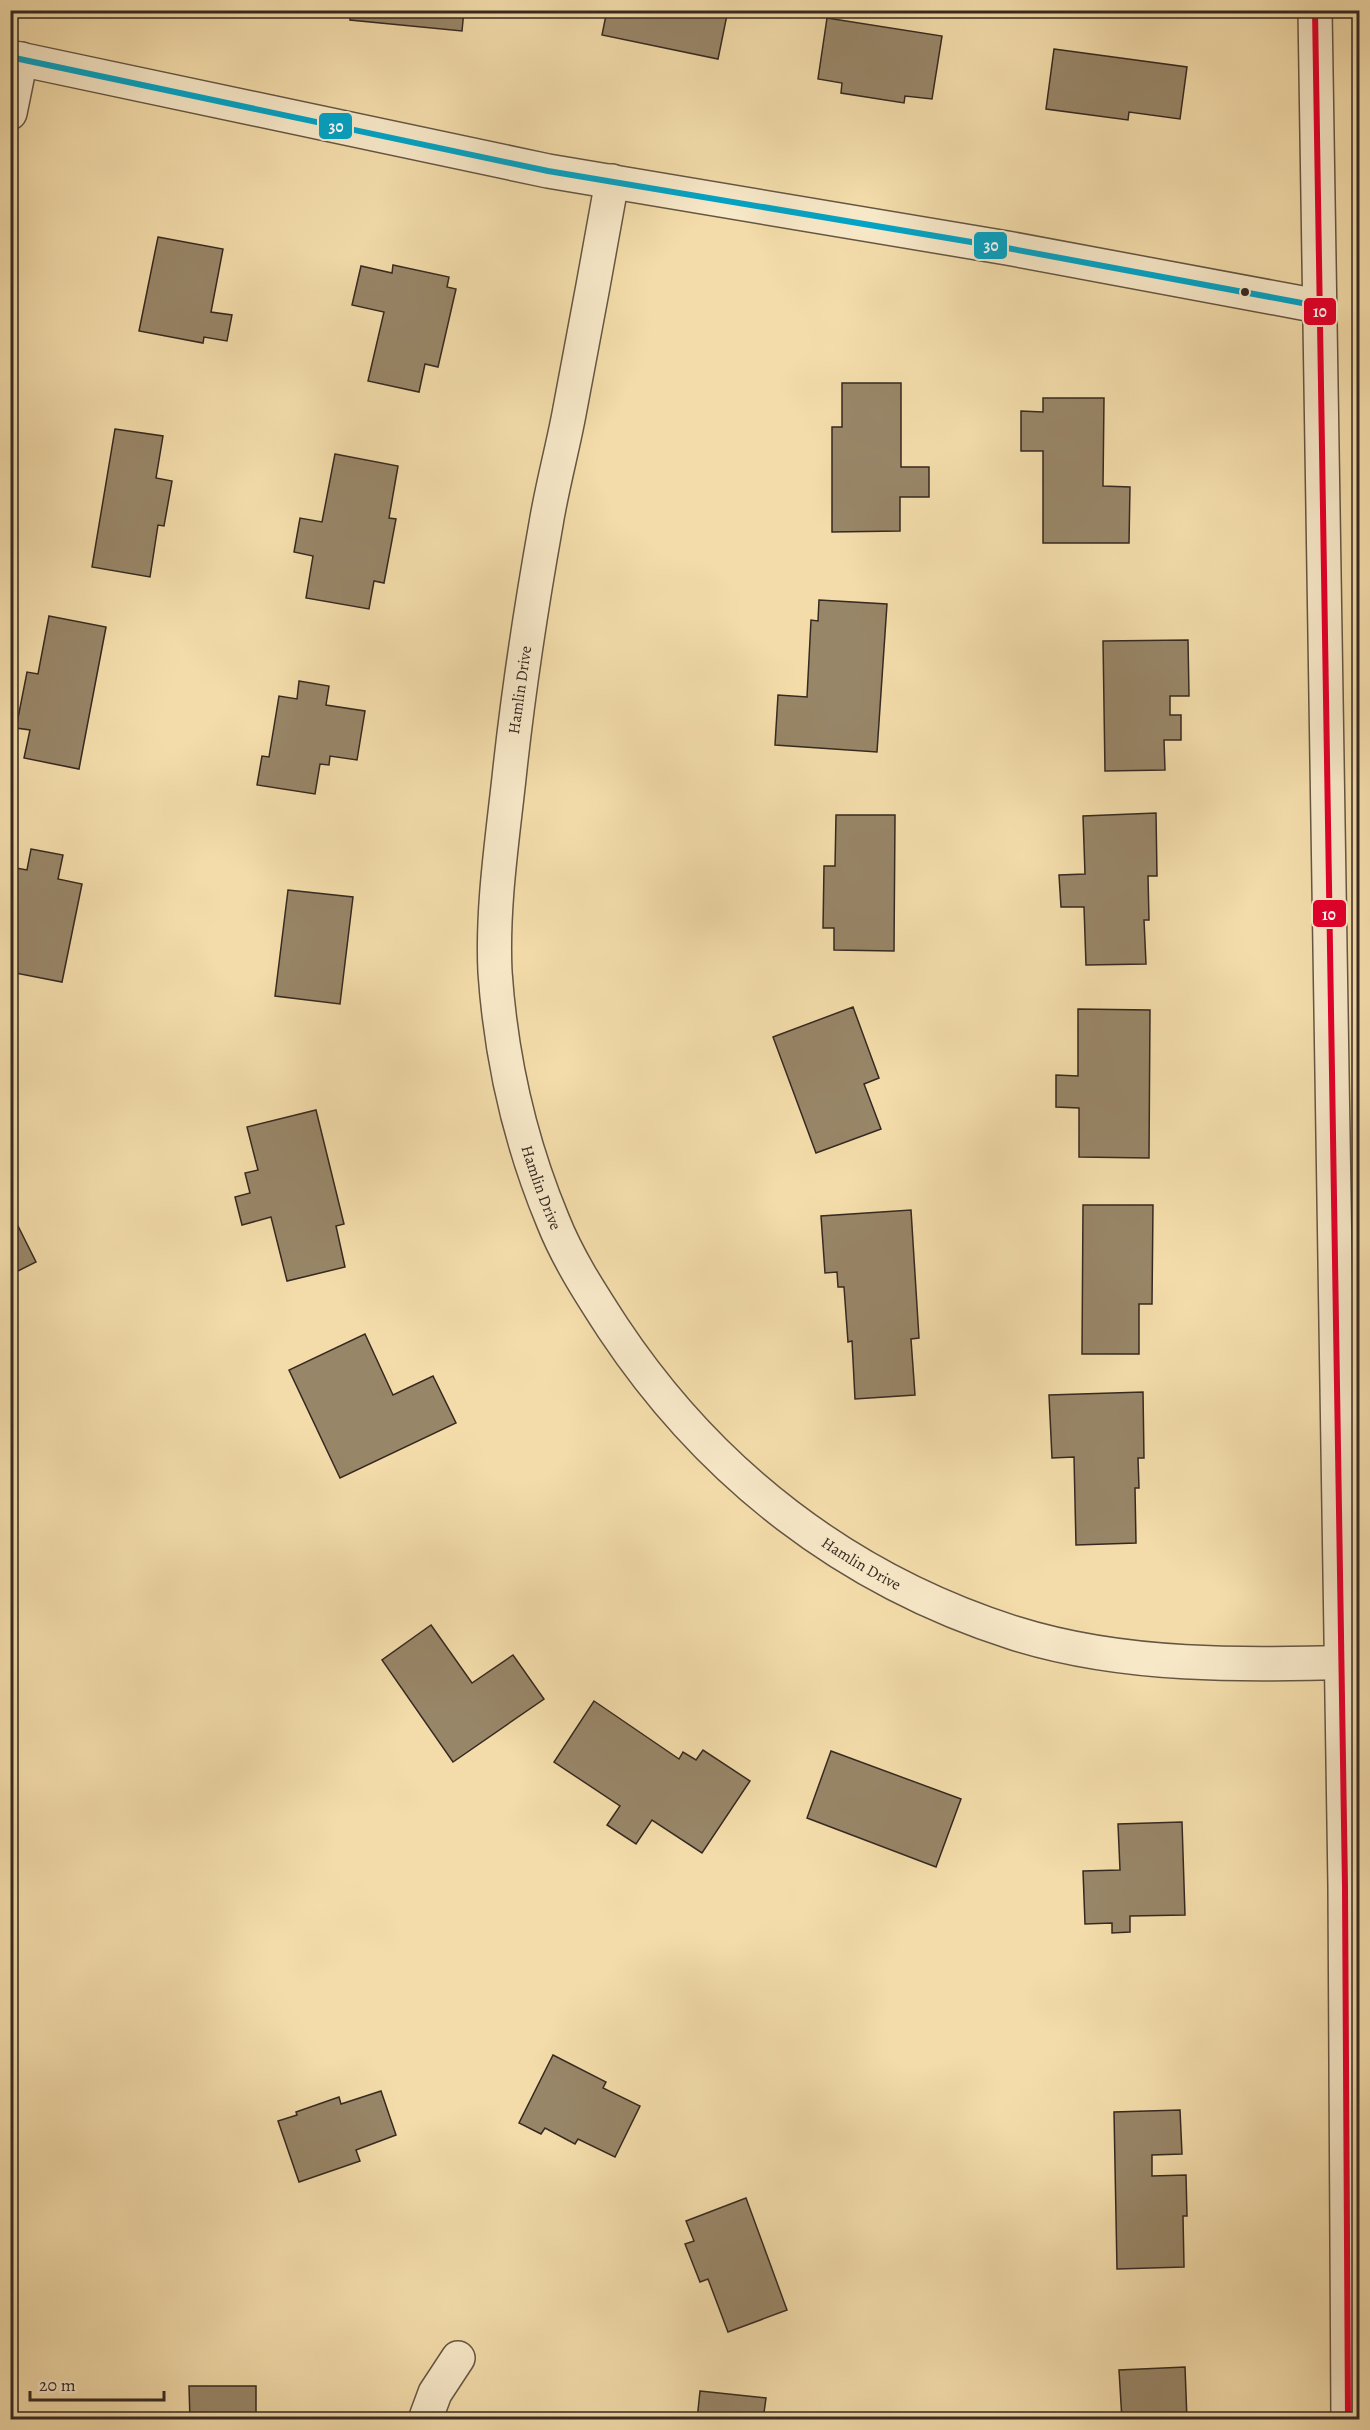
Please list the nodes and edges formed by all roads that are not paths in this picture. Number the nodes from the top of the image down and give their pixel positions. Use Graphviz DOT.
graph roads {
  1 [pos="1315,10"];
  2 [pos="16,58"];
  3 [pos="10,113"];
  4 [pos="612,182"];
  5 [pos="1318,306"];
  6 [pos="1350,1662"];
  7 [pos="458,2358"];
  8 [pos="425,2420"];
  9 [pos="1348,2420"];
  1 -- 5 [label="street"];
  2 -- 3 [label="street"];
  2 -- 4 [label="street"];
  4 -- 5 [label="street"];
  4 -- 6 [label="street, Hamlin Drive"];
  5 -- 6 [label="street"];
  6 -- 9 [label="street"];
  7 -- 8 [label="street"];
}
